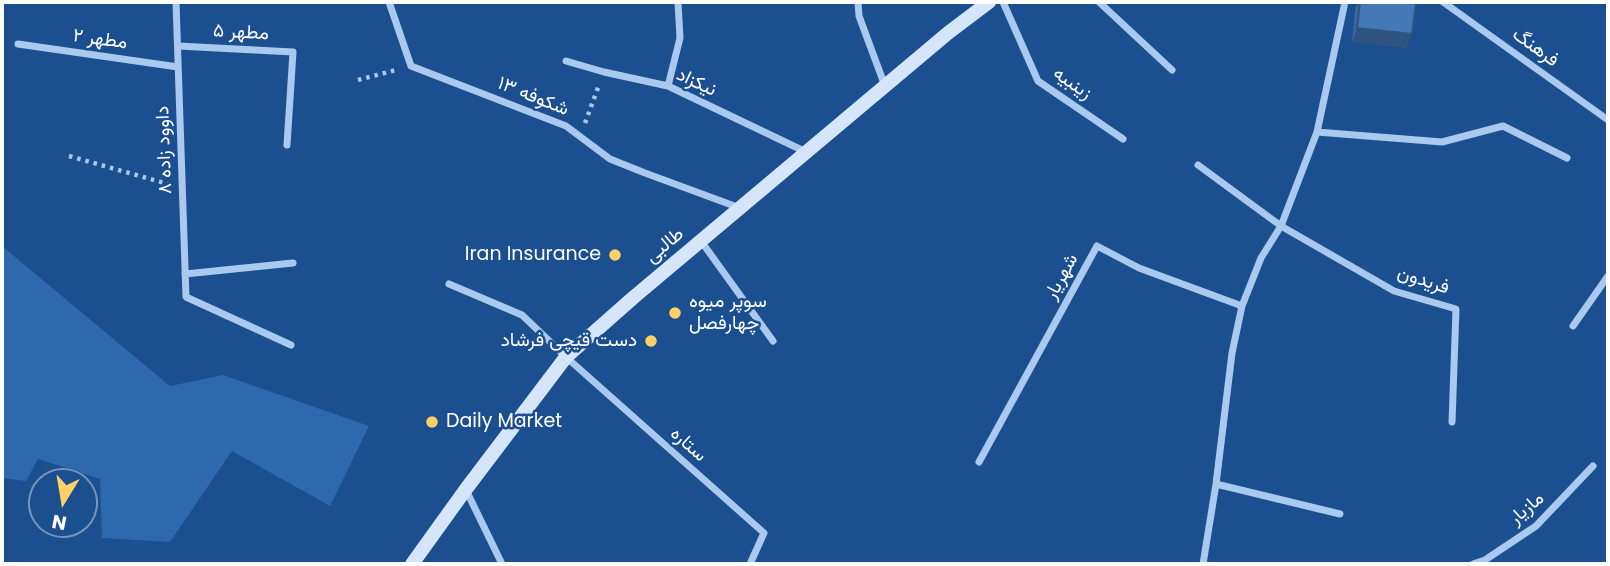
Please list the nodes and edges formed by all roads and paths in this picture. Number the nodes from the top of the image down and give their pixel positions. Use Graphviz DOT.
graph roads {
  1 [pos="176,2"];
  2 [pos="389,2"];
  3 [pos="678,2"];
  4 [pos="858,2"];
  5 [pos="989,2"];
  6 [pos="1003,2"];
  7 [pos="1099,2"];
  8 [pos="1345,2"];
  9 [pos="1443,2"];
  10 [pos="18,44"];
  11 [pos="178,46"];
  12 [pos="566,61"];
  13 [pos="411,66"];
  14 [pos="178,67"];
  15 [pos="1172,70"];
  16 [pos="604,72"];
  17 [pos="358,80"];
  18 [pos="668,86"];
  19 [pos="885,86"];
  20 [pos="1608,120"];
  21 [pos="1317,132"];
  22 [pos="580,136"];
  23 [pos="1124,139"];
  24 [pos="287,145"];
  25 [pos="806,152"];
  26 [pos="69,156"];
  27 [pos="1567,158"];
  28 [pos="1198,165"];
  29 [pos="182,189"];
  30 [pos="741,208"];
  31 [pos="1281,226"];
  32 [pos="701,241"];
  33 [pos="293,263"];
  34 [pos="185,274"];
  35 [pos="1608,276"];
  36 [pos="449,284"];
  37 [pos="1242,306"];
  38 [pos="1573,326"];
  39 [pos="773,341"];
  40 [pos="291,345"];
  41 [pos="566,357"];
  42 [pos="1452,422"];
  43 [pos="979,462"];
  44 [pos="1593,466"];
  45 [pos="1216,484"];
  46 [pos="466,489"];
  47 [pos="1340,514"];
  48 [pos="412,564"];
  49 [pos="502,564"];
  50 [pos="750,564"];
  51 [pos="1203,564"];
  52 [pos="1473,564"];
  1 -- 11 [label="street, داوود زاده ۸"];
  2 -- 13 [label="street"];
  3 -- 18 [label="street"];
  4 -- 19 [label="street"];
  5 -- 19 [label="main road, طالبی"];
  6 -- 23 [label="street, زینبیه"];
  7 -- 15 [label="street"];
  8 -- 21 [label="street"];
  9 -- 20 [label="street, فرهنگ"];
  10 -- 14 [label="street, مطهر ۲"];
  11 -- 14 [label="street, داوود زاده ۸"];
  11 -- 24 [label="street, مطهر ۵"];
  12 -- 16 [label="street, نیکزاد"];
  13 -- 17 [label="path"];
  13 -- 22 [label="street, شکوفه ۱۳"];
  14 -- 29 [label="street, داوود زاده ۸"];
  16 -- 18 [label="street, نیکزاد"];
  16 -- 22 [label="path"];
  18 -- 25 [label="street, نیکزاد"];
  19 -- 25 [label="main road, طالبی"];
  21 -- 27 [label="street"];
  21 -- 31 [label="street"];
  22 -- 30 [label="street, شکوفه ۱۳"];
  25 -- 30 [label="main road, طالبی"];
  26 -- 29 [label="path"];
  28 -- 31 [label="street"];
  29 -- 34 [label="street, داوود زاده ۸"];
  30 -- 32 [label="main road, طالبی"];
  31 -- 37 [label="street"];
  31 -- 42 [label="street, فریدون"];
  32 -- 39 [label="street"];
  32 -- 41 [label="main road, طالبی"];
  33 -- 34 [label="street"];
  34 -- 40 [label="street, داوود زاده ۸"];
  35 -- 38 [label="street"];
  36 -- 41 [label="street"];
  37 -- 43 [label="street, شهریار"];
  37 -- 45 [label="street"];
  41 -- 46 [label="main road, طالبی"];
  41 -- 50 [label="street, ستاره"];
  44 -- 52 [label="street, مازیار"];
  45 -- 47 [label="street"];
  45 -- 51 [label="street"];
  46 -- 48 [label="main road, طالبی"];
  46 -- 49 [label="street"];
}
